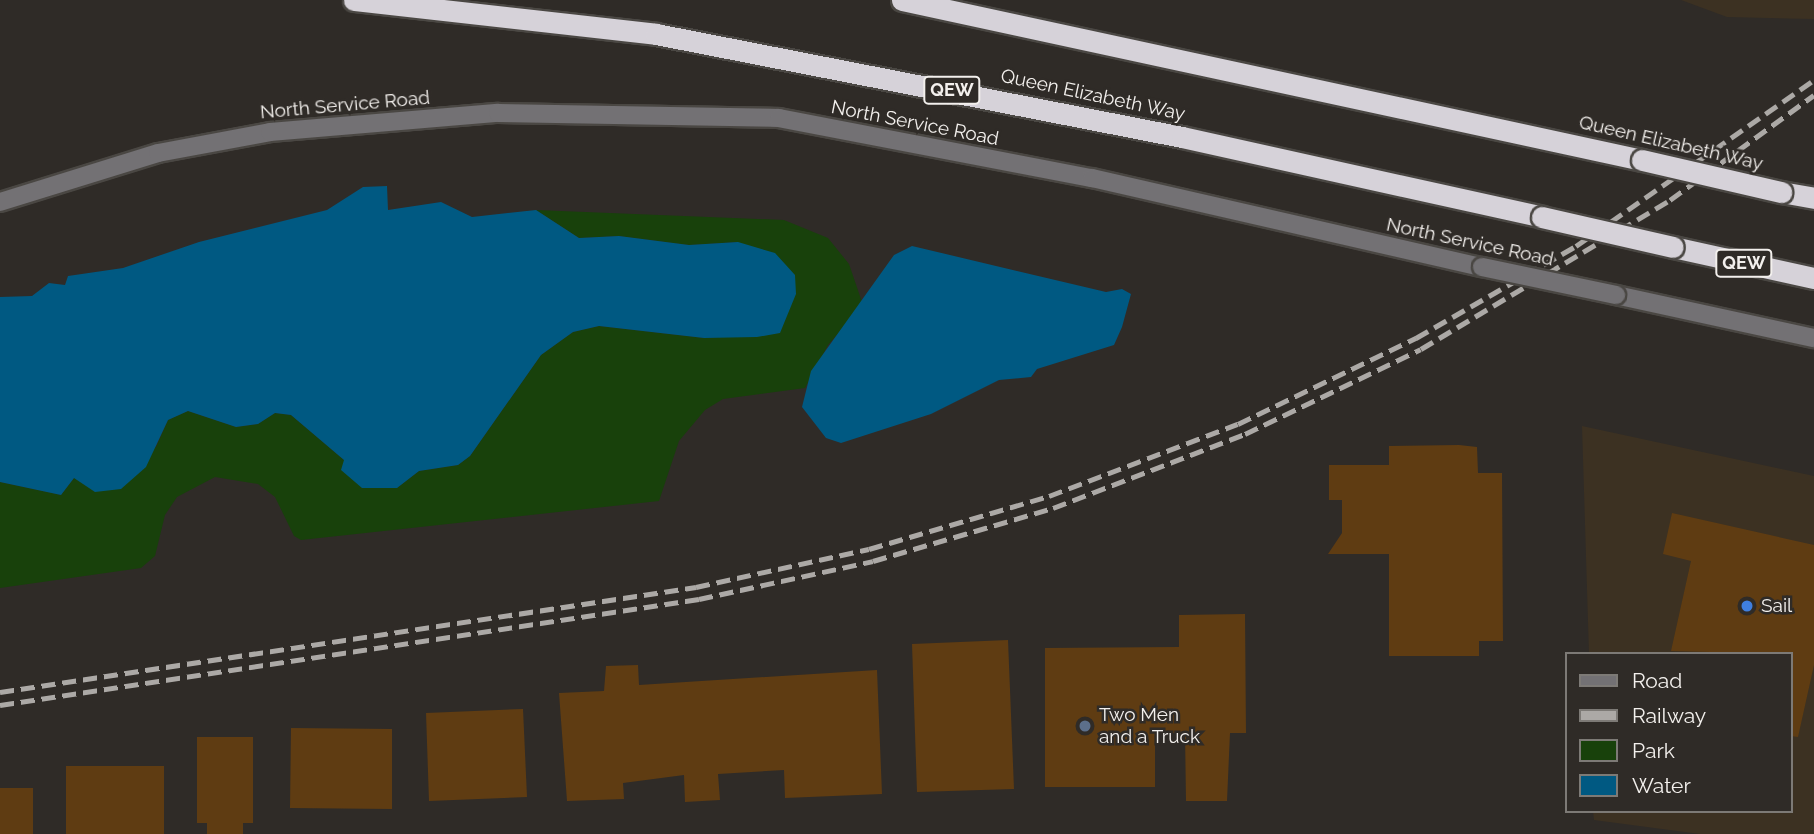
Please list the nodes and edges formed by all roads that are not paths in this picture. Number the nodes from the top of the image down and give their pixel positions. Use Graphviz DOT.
graph roads {
  1 [pos="354,0"];
  2 [pos="902,0"];
  3 [pos="1814,198"];
  4 [pos="0,202"];
  5 [pos="1814,278"];
  6 [pos="1814,338"];
  1 -- 5 [label="highway, Queen Elizabeth Way / QEW, bridge"];
  2 -- 3 [label="highway, Queen Elizabeth Way, bridge"];
  4 -- 6 [label="street, North Service Road, bridge"];
}
